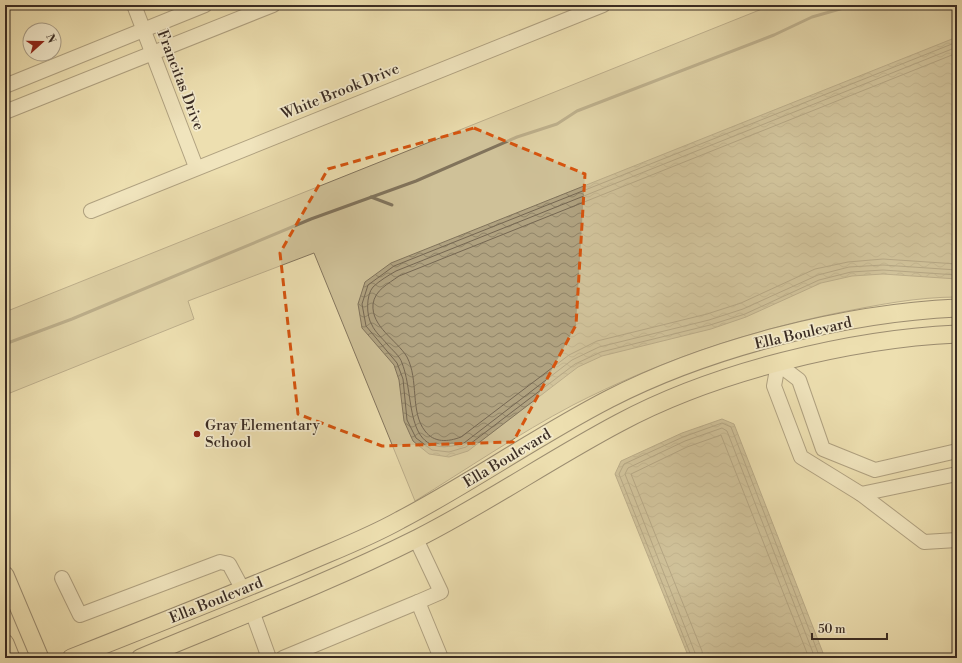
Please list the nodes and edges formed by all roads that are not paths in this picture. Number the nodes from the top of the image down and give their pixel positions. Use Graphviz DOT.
graph roads {
  1 [pos="134,5"];
  2 [pos="205,5"];
  3 [pos="273,5"];
  4 [pos="603,5"];
  5 [pos="144,30"];
  6 [pos="153,53"];
  7 [pos="5,86"];
  8 [pos="5,112"];
  9 [pos="196,167"];
  10 [pos="91,211"];
  11 [pos="957,308"];
  12 [pos="957,334"];
  13 [pos="772,339"];
  14 [pos="778,364"];
  15 [pos="957,451"];
  16 [pos="957,474"];
  17 [pos="861,494"];
  18 [pos="403,519"];
  19 [pos="416,539"];
  20 [pos="957,540"];
  21 [pos="5,575"];
  22 [pos="62,578"];
  23 [pos="243,590"];
  24 [pos="418,602"];
  25 [pos="252,611"];
  26 [pos="5,643"];
  27 [pos="11,658"];
  28 [pos="40,658"];
  29 [pos="71,658"];
  30 [pos="140,658"];
  31 [pos="269,658"];
  32 [pos="283,658"];
  33 [pos="441,658"];
  1 -- 5 [label="street, Francitas Drive"];
  2 -- 5 [label="street"];
  3 -- 6 [label="street"];
  4 -- 9 [label="street, White Brook Drive"];
  5 -- 6 [label="street, Francitas Drive"];
  5 -- 7 [label="street"];
  6 -- 8 [label="street"];
  6 -- 9 [label="street, Francitas Drive"];
  9 -- 10 [label="street, White Brook Drive"];
  11 -- 13 [label="main road, Ella Boulevard"];
  12 -- 14 [label="main road, Ella Boulevard"];
  13 -- 14 [label="main road"];
  13 -- 18 [label="main road, Ella Boulevard"];
  14 -- 15 [label="street"];
  14 -- 17 [label="street"];
  14 -- 19 [label="main road, Ella Boulevard"];
  16 -- 17 [label="street"];
  17 -- 20 [label="street"];
  18 -- 19 [label="main road"];
  18 -- 23 [label="main road, Ella Boulevard"];
  19 -- 24 [label="street"];
  19 -- 25 [label="main road, Ella Boulevard"];
  21 -- 28 [label="main road"];
  22 -- 23 [label="street"];
  23 -- 25 [label="main road"];
  23 -- 29 [label="main road, Ella Boulevard"];
  24 -- 32 [label="street"];
  24 -- 33 [label="street"];
  25 -- 30 [label="main road, Ella Boulevard"];
  25 -- 31 [label="street"];
  26 -- 27 [label="main road"];
}
